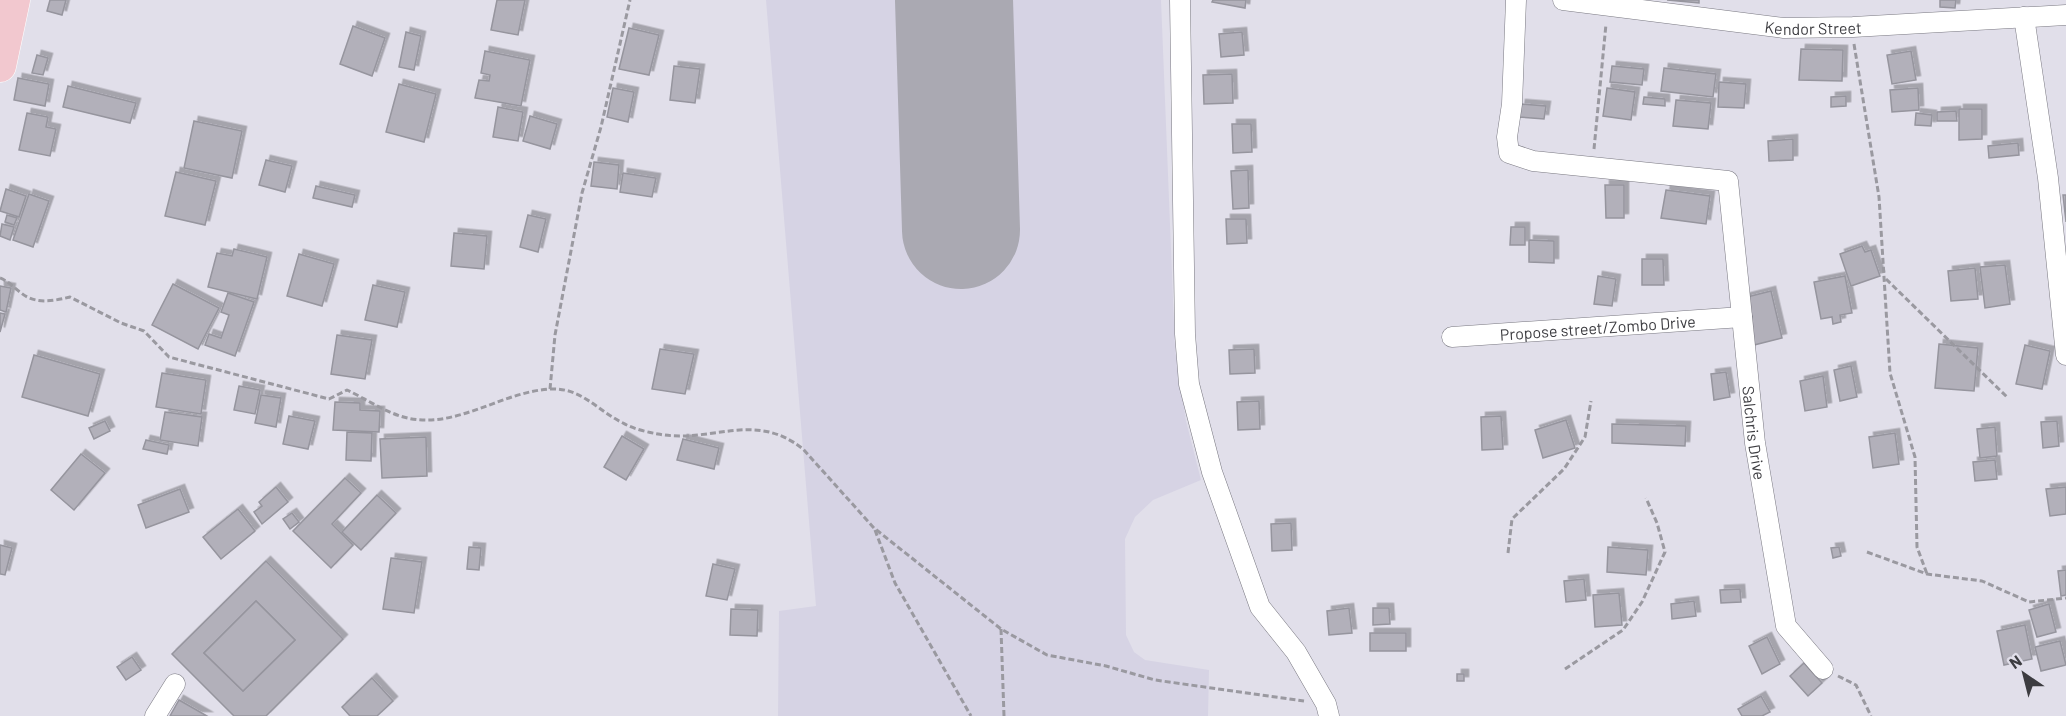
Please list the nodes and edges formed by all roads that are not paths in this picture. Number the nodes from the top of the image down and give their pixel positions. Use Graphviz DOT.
graph roads {
  1 [pos="14,0"];
  2 [pos="1180,0"];
  3 [pos="1516,0"];
  4 [pos="1563,0"];
  5 [pos="2066,15"];
  6 [pos="2024,17"];
  7 [pos="0,66"];
  8 [pos="1742,317"];
  9 [pos="1452,337"];
  10 [pos="2066,355"];
  11 [pos="1823,669"];
  12 [pos="175,684"];
  13 [pos="1328,710"];
  14 [pos="155,716"];
  1 -- 7 [label="highway"];
  2 -- 13 [label="street"];
  3 -- 8 [label="street, Salchris Drive"];
  4 -- 6 [label="street, Kendor Street"];
  5 -- 6 [label="street, Kendor Street"];
  6 -- 10 [label="street"];
  8 -- 9 [label="street, Propose street/Zombo Drive"];
  8 -- 11 [label="street, Salchris Drive"];
  12 -- 14 [label="street"];
}
